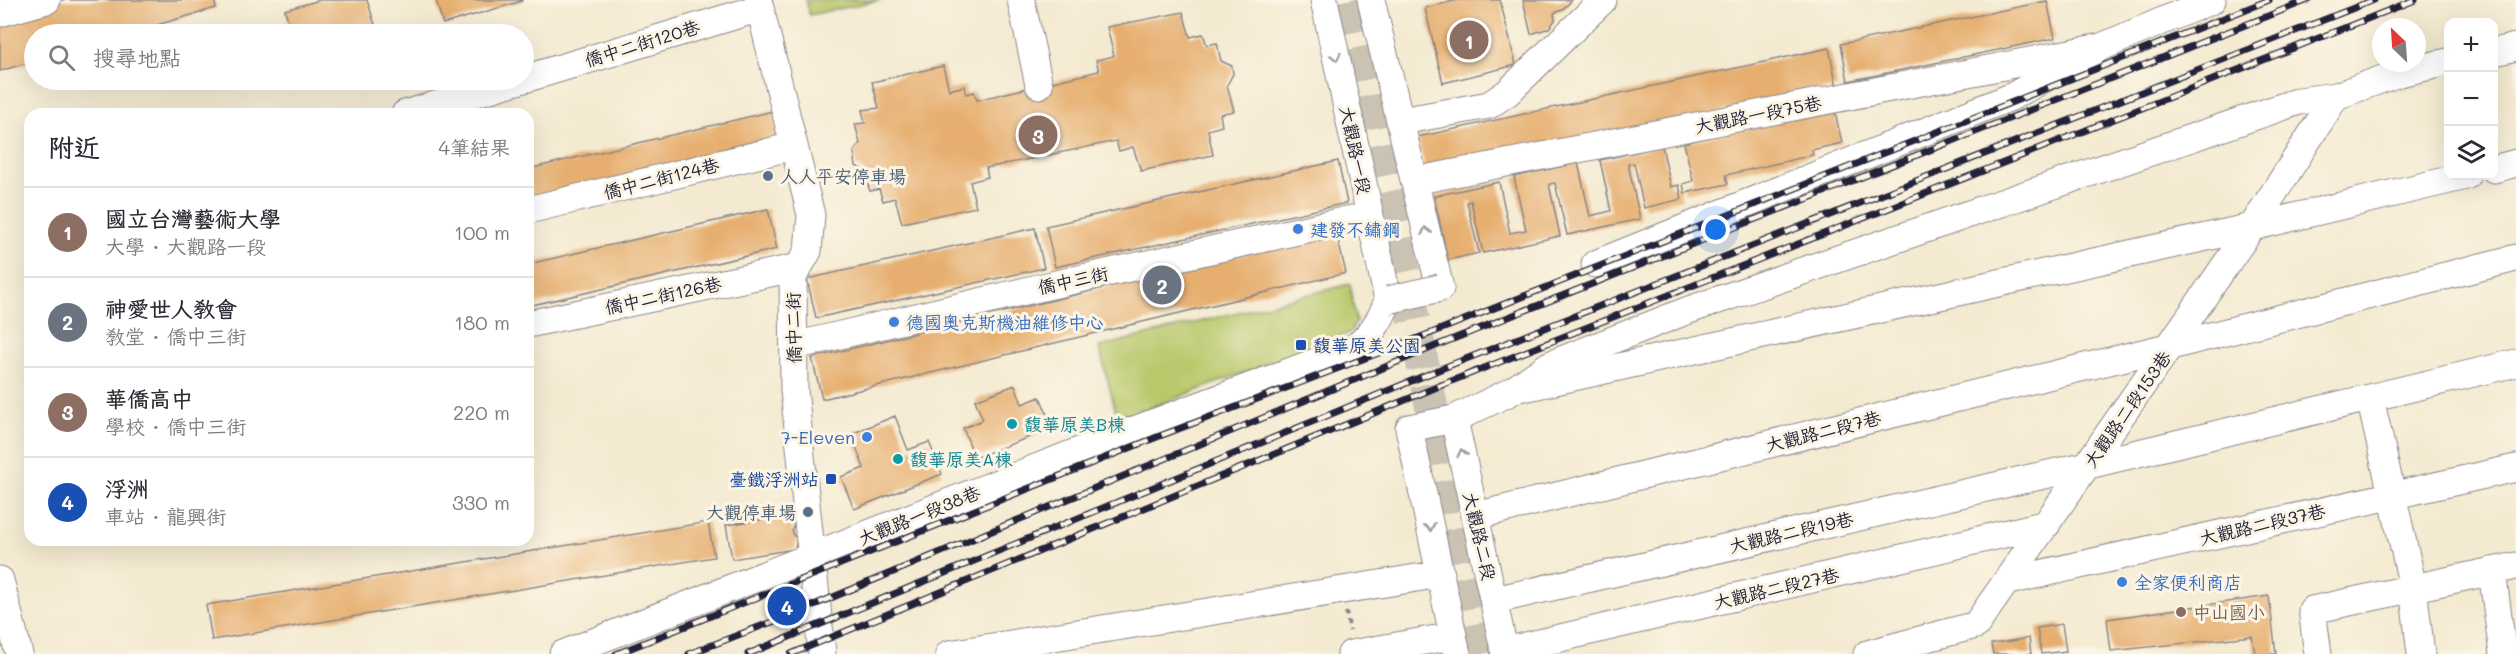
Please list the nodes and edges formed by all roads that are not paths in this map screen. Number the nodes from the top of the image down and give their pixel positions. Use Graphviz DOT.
graph roads {
  1 [pos="47,0"];
  2 [pos="1021,0"];
  3 [pos="1324,0"];
  4 [pos="1371,0"];
  5 [pos="1603,0"];
  6 [pos="2212,0"];
  7 [pos="759,4"];
  8 [pos="0,13"];
  9 [pos="2101,47"];
  10 [pos="2516,47"];
  11 [pos="2498,51"];
  12 [pos="2444,63"];
  13 [pos="534,75"];
  14 [pos="1039,85"];
  15 [pos="485,90"];
  16 [pos="2336,96"];
  17 [pos="425,108"];
  18 [pos="1401,121"];
  19 [pos="794,146"];
  20 [pos="1357,155"];
  21 [pos="2516,164"];
  22 [pos="2498,168"];
  23 [pos="2449,180"];
  24 [pos="1414,181"];
  25 [pos="534,209"];
  26 [pos="1352,219"];
  27 [pos="2252,227"];
  28 [pos="2516,258"];
  29 [pos="1595,264"];
  30 [pos="799,267"];
  31 [pos="1388,300"];
  32 [pos="534,323"];
  33 [pos="794,346"];
  34 [pos="2171,346"];
  35 [pos="2516,363"];
  36 [pos="1512,391"];
  37 [pos="2370,398"];
  38 [pos="1454,419"];
  39 [pos="2088,465"];
  40 [pos="2516,468"];
  41 [pos="2392,495"];
  42 [pos="1475,516"];
  43 [pos="2047,524"];
  44 [pos="813,557"];
  45 [pos="2504,568"];
  46 [pos="1441,574"];
  47 [pos="0,580"];
  48 [pos="2008,581"];
  49 [pos="2413,587"];
  50 [pos="1495,600"];
  51 [pos="1455,645"];
  52 [pos="1505,653"];
  53 [pos="19,654"];
  54 [pos="563,654"];
  55 [pos="822,654"];
  56 [pos="949,654"];
  57 [pos="1353,654"];
  58 [pos="1867,654"];
  59 [pos="2318,654"];
  60 [pos="2421,654"];
  61 [pos="2503,654"];
  1 -- 8 [label="street"];
  2 -- 14 [label="street"];
  3 -- 20 [label="street, 大觀路一段, one-way"];
  4 -- 18 [label="street"];
  5 -- 18 [label="street"];
  6 -- 9 [label="street"];
  7 -- 13 [label="street, 僑中二街120巷"];
  7 -- 19 [label="street, 僑中二街"];
  9 -- 24 [label="street, 大觀路一段75巷"];
  9 -- 29 [label="street"];
  10 -- 11 [label="street"];
  12 -- 16 [label="street"];
  15 -- 17 [label="street, 僑中二街120巷"];
  16 -- 27 [label="street, 大觀路二段153巷"];
  16 -- 36 [label="street"];
  18 -- 24 [label="street"];
  19 -- 25 [label="street, 僑中二街124巷"];
  19 -- 30 [label="street, 僑中二街"];
  20 -- 26 [label="street"];
  20 -- 31 [label="street, 大觀路一段"];
  21 -- 22 [label="street"];
  23 -- 27 [label="street"];
  31 -- 24 [label="street, one-way, bridge"];
  26 -- 31 [label="street"];
  26 -- 33 [label="street, 僑中三街"];
  27 -- 34 [label="street, 大觀路二段153巷"];
  27 -- 36 [label="street"];
  28 -- 34 [label="street, 大觀路二段7巷"];
  30 -- 32 [label="street, 僑中二街126巷"];
  30 -- 33 [label="street, 僑中二街"];
  31 -- 44 [label="street, 大觀路一段38巷"];
  33 -- 44 [label="street, 僑中二街"];
  34 -- 39 [label="street, 大觀路二段153巷"];
  34 -- 42 [label="street, 大觀路二段7巷"];
  35 -- 37 [label="street, 大觀路二段19巷"];
  36 -- 38 [label="street"];
  37 -- 39 [label="street, 大觀路二段19巷"];
  37 -- 41 [label="street"];
  42 -- 38 [label="street, 大觀路二段, one-way"];
  38 -- 46 [label="street, one-way"];
  39 -- 43 [label="street, 大觀路二段153巷"];
  39 -- 50 [label="street, 大觀路二段19巷"];
  40 -- 41 [label="street, 大觀路二段37巷"];
  41 -- 48 [label="street, 大觀路二段37巷"];
  41 -- 49 [label="street"];
  42 -- 50 [label="street, 大觀路二段"];
  43 -- 48 [label="street, 大觀路二段153巷"];
  43 -- 52 [label="street, 大觀路二段27巷"];
  44 -- 54 [label="street, 大觀路一段38巷"];
  44 -- 55 [label="street, 僑中二街"];
  45 -- 49 [label="street"];
  45 -- 61 [label="street"];
  46 -- 51 [label="street"];
  46 -- 56 [label="street"];
  47 -- 53 [label="street"];
  48 -- 58 [label="street, 大觀路二段153巷"];
  49 -- 59 [label="street"];
  49 -- 60 [label="street"];
  50 -- 52 [label="street, 大觀路二段"];
  51 -- 57 [label="street"];
}
